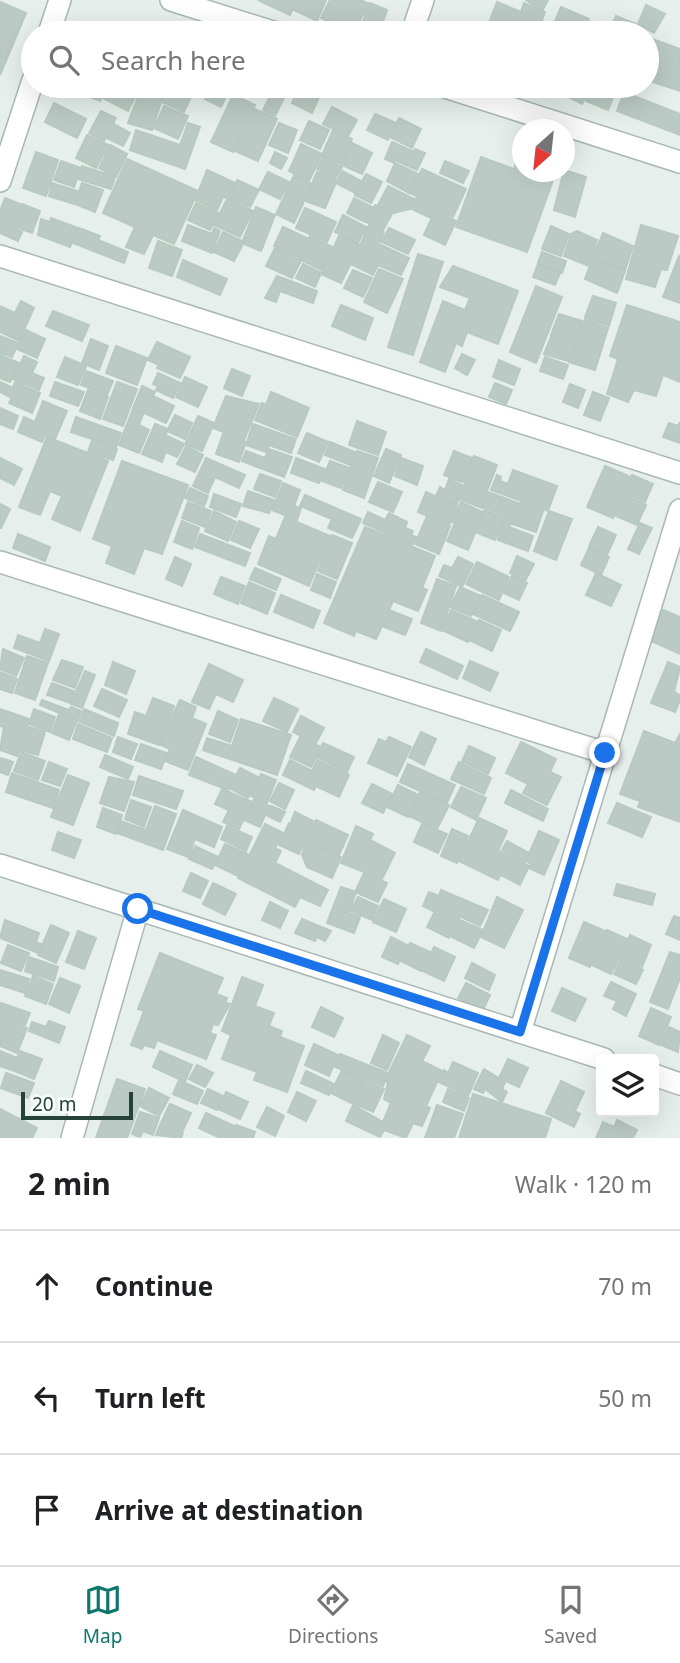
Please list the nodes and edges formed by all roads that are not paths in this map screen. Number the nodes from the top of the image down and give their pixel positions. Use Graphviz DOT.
graph roads {
  1 [pos="60,0"];
  2 [pos="171,0"];
  3 [pos="423,0"];
  4 [pos="53,21"];
  5 [pos="238,21"];
  6 [pos="416,21"];
  7 [pos="27,98"];
  8 [pos="480,98"];
  9 [pos="680,162"];
  10 [pos="0,181"];
  11 [pos="0,257"];
  12 [pos="680,472"];
  13 [pos="680,510"];
  14 [pos="0,562"];
  15 [pos="605,753"];
  16 [pos="0,865"];
  17 [pos="138,909"];
  18 [pos="520,1032"];
  19 [pos="596,1056"];
  20 [pos="659,1077"];
  21 [pos="680,1084"];
  22 [pos="72,1138"];
  1 -- 4 [label="street"];
  2 -- 5 [label="street"];
  3 -- 6 [label="street"];
  7 -- 10 [label="street"];
  8 -- 9 [label="street"];
  11 -- 12 [label="street"];
  13 -- 15 [label="street"];
  14 -- 15 [label="street"];
  15 -- 18 [label="street"];
  16 -- 17 [label="street"];
  17 -- 18 [label="street"];
  17 -- 22 [label="street"];
  18 -- 19 [label="street"];
  20 -- 21 [label="street"];
}
